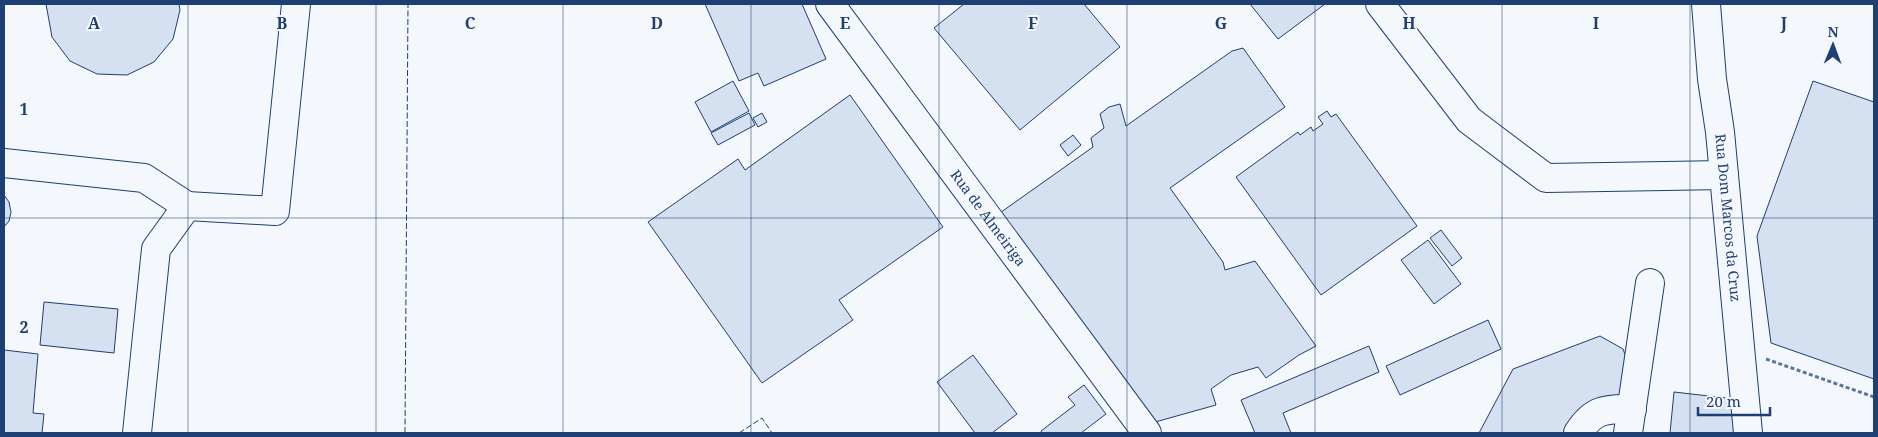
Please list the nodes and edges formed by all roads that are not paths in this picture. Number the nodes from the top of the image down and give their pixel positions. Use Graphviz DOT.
graph roads {
  1 [pos="296,4"];
  2 [pos="830,4"];
  3 [pos="1380,4"];
  4 [pos="1706,4"];
  5 [pos="4,163"];
  6 [pos="1724,176"];
  7 [pos="187,206"];
  8 [pos="1650,283"];
  9 [pos="1630,421"];
  10 [pos="138,433"];
  11 [pos="1147,433"];
  12 [pos="1578,433"];
  13 [pos="1748,433"];
  1 -- 7 [label="street"];
  2 -- 11 [label="street, Rua de Almeiriga"];
  3 -- 6 [label="street"];
  4 -- 6 [label="street, Rua Dom Marcos da Cruz"];
  5 -- 7 [label="street"];
  6 -- 13 [label="street, Rua Dom Marcos da Cruz"];
  7 -- 10 [label="street"];
  8 -- 9 [label="street"];
  9 -- 12 [label="street"];
}
